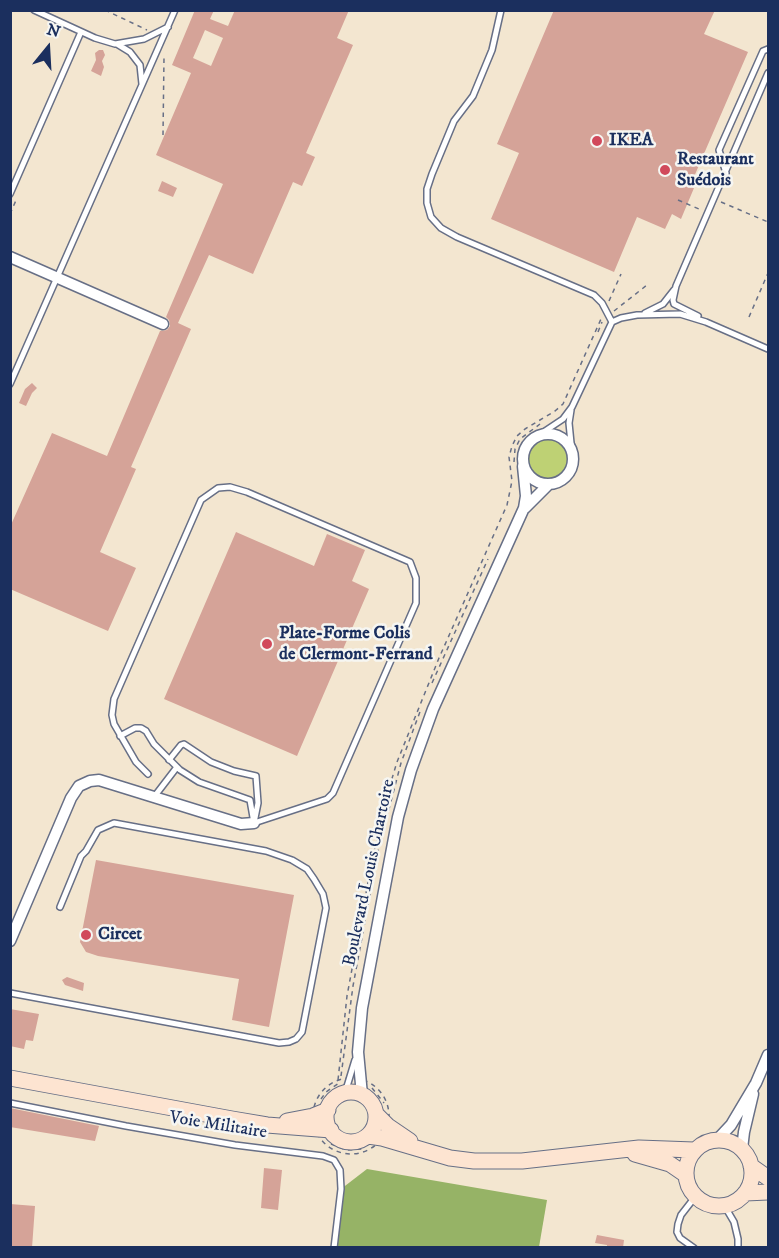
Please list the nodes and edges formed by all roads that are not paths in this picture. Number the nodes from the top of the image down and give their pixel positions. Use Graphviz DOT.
graph roads {
  1 [pos="34,10"];
  2 [pos="47,10"];
  3 [pos="175,10"];
  4 [pos="501,10"];
  5 [pos="52,19"];
  6 [pos="168,27"];
  7 [pos="81,32"];
  8 [pos="116,44"];
  9 [pos="768,49"];
  10 [pos="768,73"];
  11 [pos="142,86"];
  12 [pos="726,173"];
  13 [pos="10,194"];
  14 [pos="10,257"];
  15 [pos="57,276"];
  16 [pos="676,286"];
  17 [pos="637,315"];
  18 [pos="612,322"];
  19 [pos="706,322"];
  20 [pos="163,324"];
  21 [pos="768,349"];
  22 [pos="10,384"];
  23 [pos="572,407"];
  24 [pos="536,437"];
  25 [pos="572,453"];
  26 [pos="523,466"];
  27 [pos="548,485"];
  28 [pos="525,508"];
  29 [pos="120,736"];
  30 [pos="169,760"];
  31 [pos="177,767"];
  32 [pos="148,774"];
  33 [pos="154,797"];
  34 [pos="254,822"];
  35 [pos="60,907"];
  36 [pos="10,941"];
  37 [pos="10,993"];
  38 [pos="768,1055"];
  39 [pos="10,1078"];
  40 [pos="756,1083"];
  41 [pos="354,1085"];
  42 [pos="10,1103"];
  43 [pos="320,1121"];
  44 [pos="380,1129"];
  45 [pos="717,1140"];
  46 [pos="742,1149"];
  47 [pos="694,1150"];
  48 [pos="623,1151"];
  49 [pos="751,1166"];
  50 [pos="686,1175"];
  51 [pos="768,1178"];
  52 [pos="768,1192"];
  53 [pos="745,1193"];
  54 [pos="695,1197"];
  55 [pos="724,1205"];
  56 [pos="334,1248"];
  57 [pos="694,1248"];
  58 [pos="738,1248"];
  1 -- 5 [label="lane"];
  2 -- 5 [label="lane"];
  3 -- 6 [label="lane"];
  4 -- 18 [label="lane"];
  5 -- 7 [label="lane"];
  6 -- 8 [label="lane"];
  6 -- 11 [label="lane"];
  7 -- 8 [label="lane"];
  7 -- 13 [label="lane"];
  8 -- 11 [label="lane"];
  9 -- 12 [label="lane"];
  10 -- 12 [label="lane"];
  11 -- 15 [label="lane"];
  12 -- 16 [label="lane"];
  14 -- 15 [label="street"];
  15 -- 20 [label="street"];
  15 -- 22 [label="lane"];
  16 -- 17 [label="lane"];
  16 -- 19 [label="lane"];
  17 -- 18 [label="lane"];
  17 -- 19 [label="lane"];
  18 -- 23 [label="lane"];
  19 -- 21 [label="lane"];
  23 -- 24 [label="lane"];
  23 -- 25 [label="lane"];
  24 -- 25 [label="street"];
  24 -- 26 [label="street"];
  25 -- 27 [label="street"];
  26 -- 27 [label="street"];
  26 -- 28 [label="street"];
  27 -- 28 [label="street"];
  28 -- 41 [label="street, Boulevard Louis Chartoire"];
  29 -- 30 [label="lane"];
  29 -- 32 [label="lane"];
  29 -- 34 [label="lane"];
  30 -- 31 [label="lane"];
  30 -- 34 [label="lane"];
  31 -- 33 [label="lane"];
  31 -- 34 [label="lane"];
  33 -- 34 [label="street"];
  33 -- 36 [label="street"];
  35 -- 37 [label="lane"];
  38 -- 40 [label="street"];
  39 -- 43 [label="main road"];
  40 -- 45 [label="street"];
  40 -- 46 [label="street"];
  41 -- 43 [label="main road"];
  41 -- 44 [label="main road"];
  42 -- 56 [label="lane, Voie Militaire"];
  43 -- 44 [label="main road"];
  44 -- 48 [label="main road"];
  45 -- 46 [label="main road"];
  45 -- 47 [label="main road"];
  46 -- 49 [label="main road"];
  47 -- 48 [label="main road"];
  47 -- 50 [label="main road"];
  48 -- 50 [label="main road"];
  49 -- 51 [label="main road"];
  49 -- 53 [label="main road"];
  50 -- 54 [label="main road"];
  52 -- 53 [label="main road"];
  53 -- 55 [label="main road"];
  54 -- 55 [label="main road"];
  54 -- 57 [label="lane"];
  55 -- 58 [label="lane"];
}
